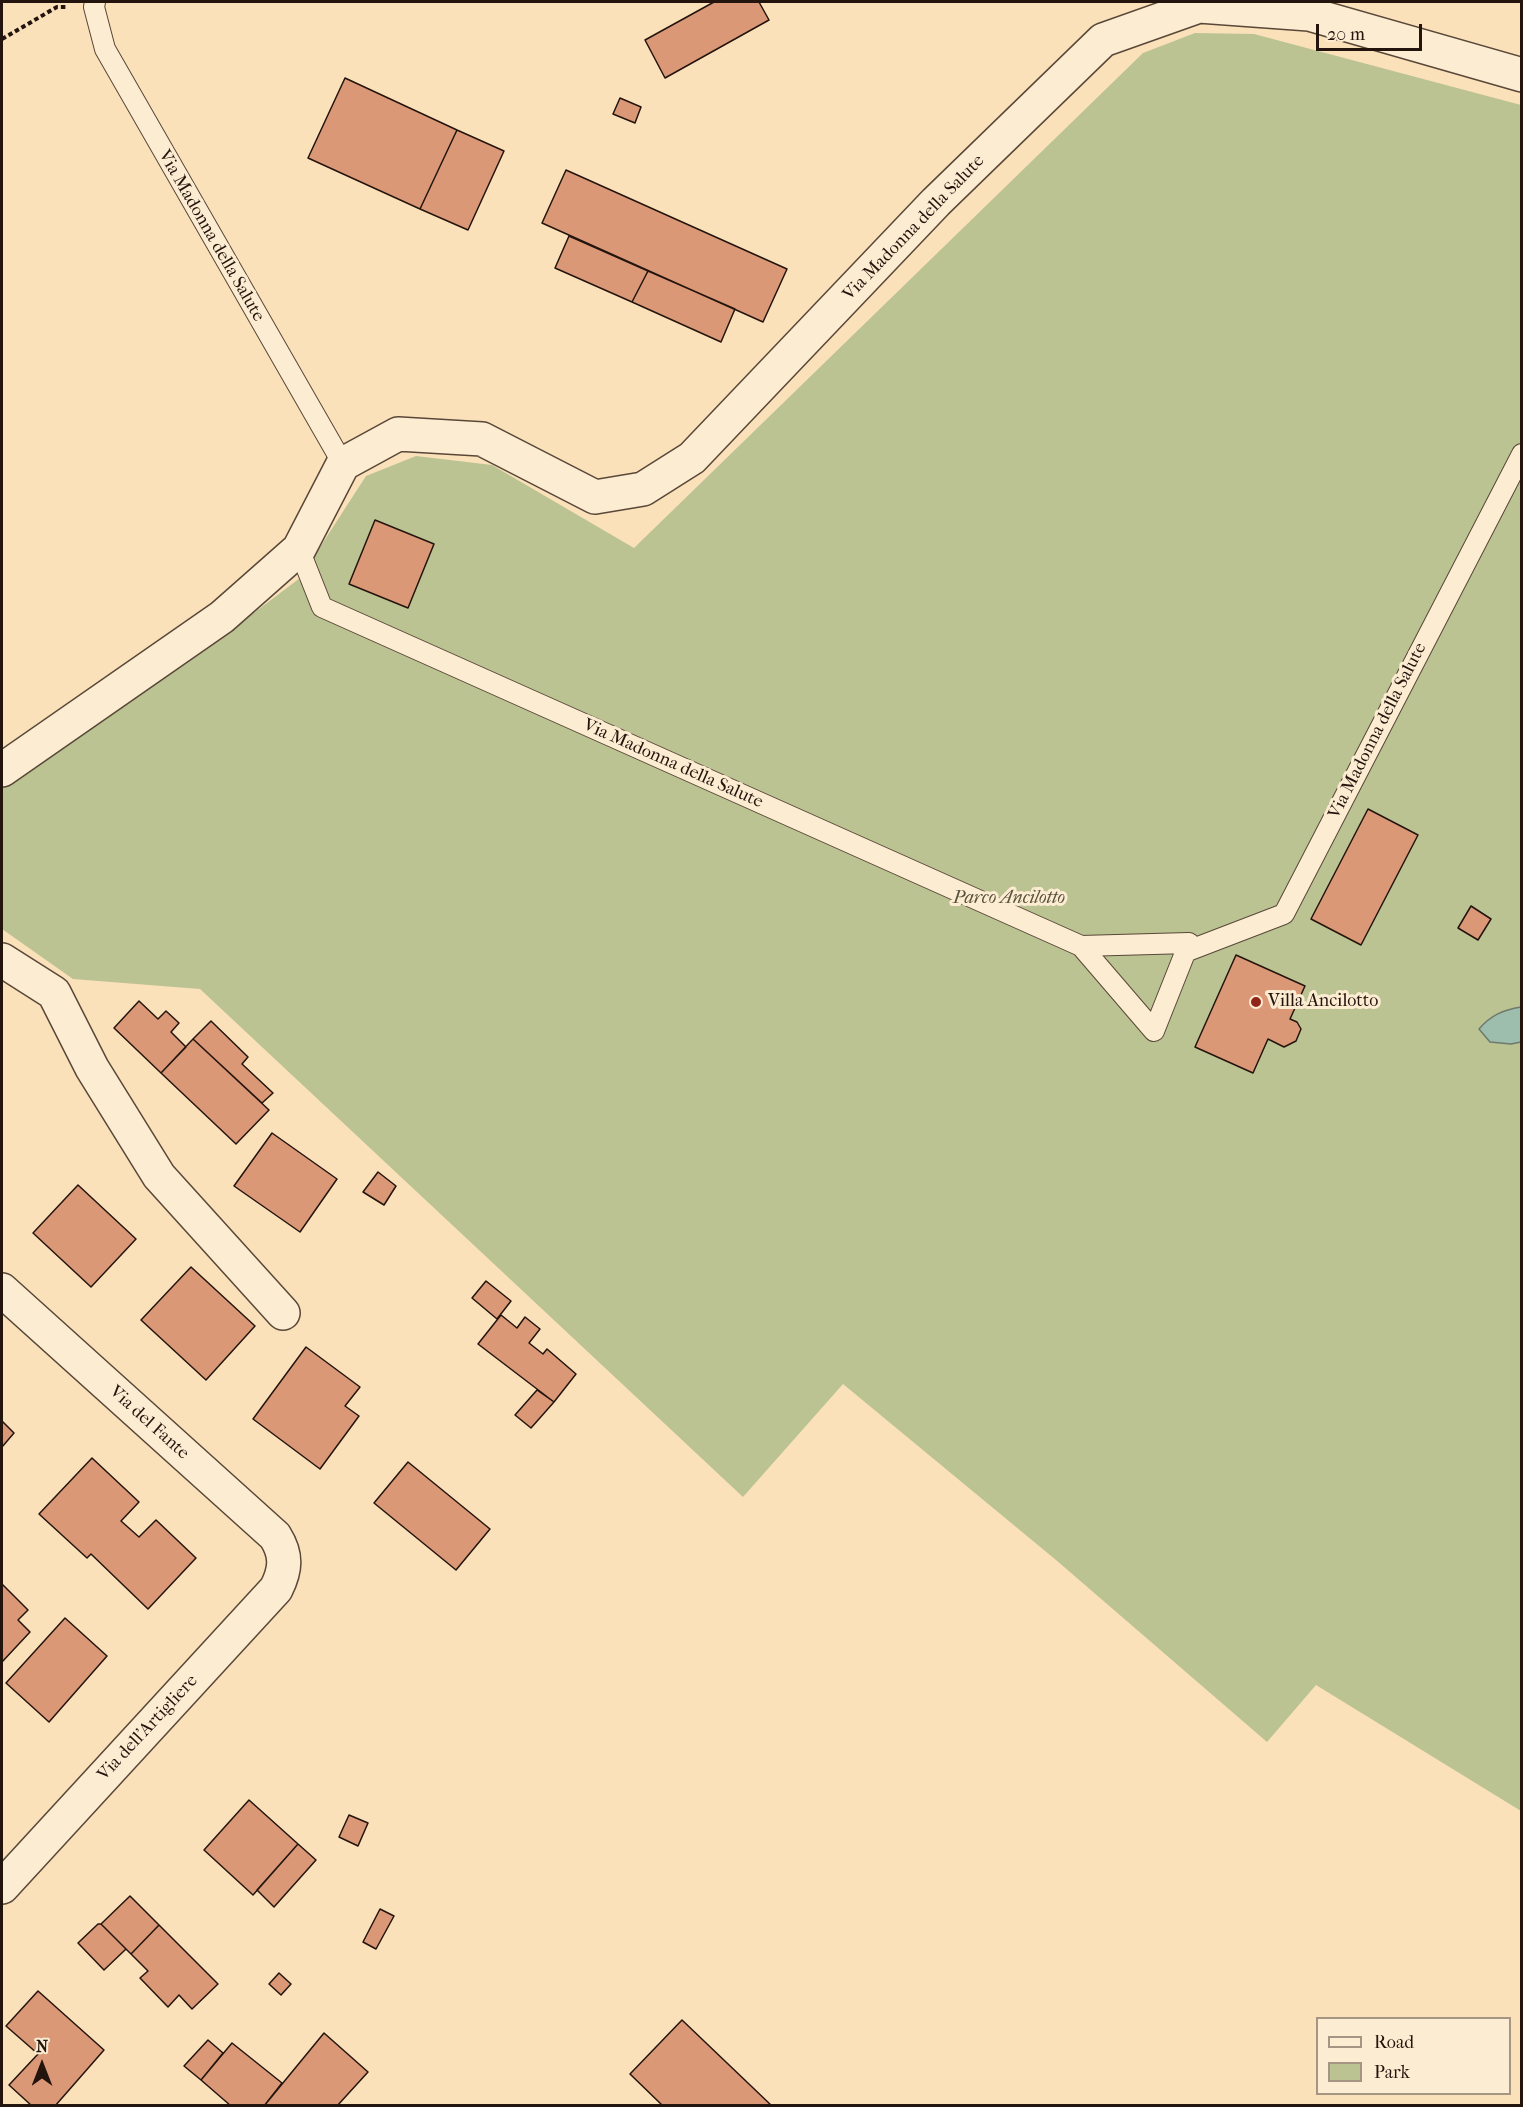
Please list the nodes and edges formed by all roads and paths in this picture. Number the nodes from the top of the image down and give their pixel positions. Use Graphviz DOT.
graph roads {
  1 [pos="95,4"];
  2 [pos="2,39"];
  3 [pos="1521,75"];
  4 [pos="1521,454"];
  5 [pos="343,464"];
  6 [pos="299,549"];
  7 [pos="2,770"];
  8 [pos="1081,946"];
  9 [pos="1185,952"];
  10 [pos="2,960"];
  11 [pos="2,1290"];
  12 [pos="284,1312"];
  13 [pos="284,1563"];
  14 [pos="2,1887"];
  1 -- 2 [label="path"];
  1 -- 5 [label="lane, Via Madonna della Salute"];
  3 -- 5 [label="street, Via Madonna della Salute"];
  4 -- 9 [label="lane, Via Madonna della Salute"];
  5 -- 6 [label="street"];
  6 -- 7 [label="street"];
  6 -- 8 [label="lane, Via Madonna della Salute"];
  8 -- 9 [label="lane, Via Madonna della Salute"];
  8 -- 9 [label="lane, Via Madonna della Salute"];
  10 -- 12 [label="street"];
  11 -- 13 [label="street, Via del Fante"];
  13 -- 14 [label="street, Via dell'Artigliere"];
}
